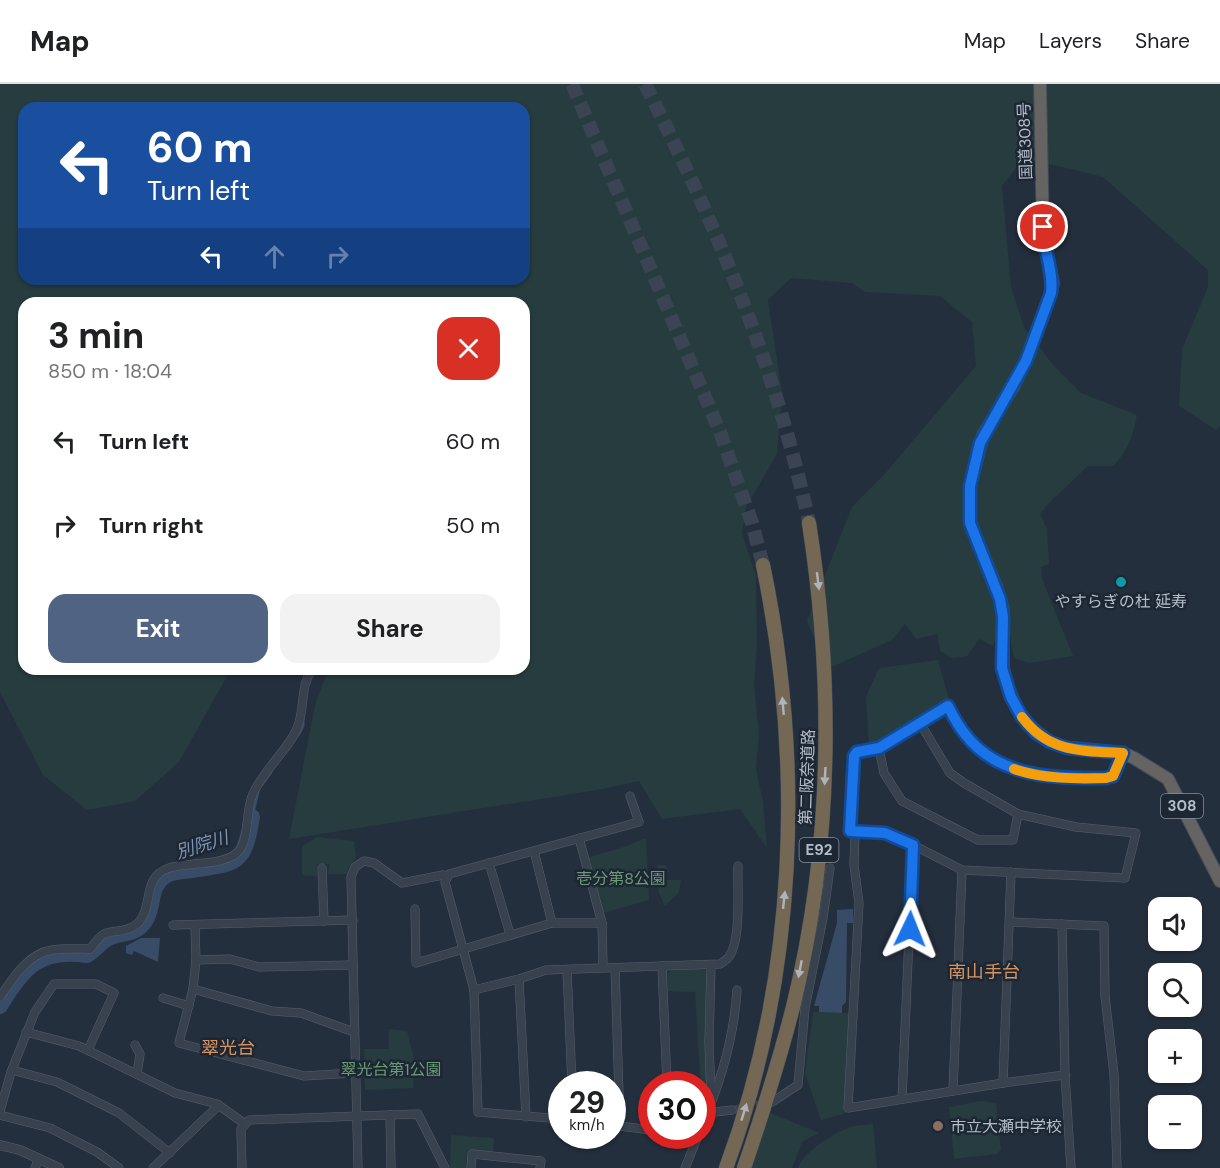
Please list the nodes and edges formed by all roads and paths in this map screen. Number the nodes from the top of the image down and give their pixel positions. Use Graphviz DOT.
graph roads {
  1 [pos="1040,84"];
  2 [pos="809,524"];
  3 [pos="763,565"];
  4 [pos="308,675"];
  5 [pos="920,723"];
  6 [pos="879,748"];
  7 [pos="1123,753"];
  8 [pos="630,796"];
  9 [pos="1018,814"];
  10 [pos="855,831"];
  11 [pos="579,838"];
  12 [pos="913,845"];
  13 [pos="534,851"];
  14 [pos="489,863"];
  15 [pos="738,866"];
  16 [pos="322,868"];
  17 [pos="830,868"];
  18 [pos="962,870"];
  19 [pos="1011,872"];
  20 [pos="447,878"];
  21 [pos="1220,881"];
  22 [pos="415,909"];
  23 [pos="352,920"];
  24 [pos="324,921"];
  25 [pos="1010,922"];
  26 [pos="552,923"];
  27 [pos="602,923"];
  28 [pos="1062,924"];
  29 [pos="173,925"];
  30 [pos="195,925"];
  31 [pos="510,934"];
  32 [pos="464,949"];
  33 [pos="196,960"];
  34 [pos="353,965"];
  35 [pos="711,965"];
  36 [pos="662,966"];
  37 [pos="603,967"];
  38 [pos="615,968"];
  39 [pos="567,970"];
  40 [pos="519,980"];
  41 [pos="193,989"];
  42 [pos="474,990"];
  43 [pos="737,990"];
  44 [pos="0,997"];
  45 [pos="163,999"];
  46 [pos="189,1006"];
  47 [pos="26,1032"];
  48 [pos="354,1032"];
  49 [pos="135,1045"];
  50 [pos="88,1050"];
  51 [pos="12,1070"];
  52 [pos="571,1071"];
  53 [pos="616,1071"];
  54 [pos="666,1071"];
  55 [pos="710,1071"];
  56 [pos="354,1073"];
  57 [pos="137,1074"];
  58 [pos="1065,1076"];
  59 [pos="1003,1083"];
  60 [pos="716,1090"];
  61 [pos="953,1091"];
  62 [pos="902,1099"];
  63 [pos="772,1102"];
  64 [pos="219,1105"];
  65 [pos="732,1110"];
  66 [pos="716,1112"];
  67 [pos="0,1113"];
  68 [pos="390,1115"];
  69 [pos="357,1117"];
  70 [pos="526,1117"];
  71 [pos="548,1118"];
  72 [pos="245,1124"];
  73 [pos="0,1145"];
  74 [pos="693,1149"];
  75 [pos="170,1153"];
  76 [pos="39,1158"];
  77 [pos="35,1168"];
  78 [pos="59,1168"];
  79 [pos="119,1168"];
  80 [pos="153,1168"];
  81 [pos="242,1168"];
  82 [pos="358,1168"];
  83 [pos="391,1168"];
  84 [pos="445,1168"];
  85 [pos="471,1168"];
  86 [pos="540,1168"];
  87 [pos="685,1168"];
  88 [pos="726,1168"];
  89 [pos="744,1168"];
  90 [pos="1071,1168"];
  91 [pos="1117,1168"];
  1 -- 7 [label="highway, 国道308号 / 308"];
  2 -- 89 [label="highway, 第二阪奈道路 / E92, one-way"];
  88 -- 3 [label="highway, 第二阪奈道路 / E92, one-way"];
  4 -- 44 [label="street"];
  5 -- 6 [label="street"];
  5 -- 7 [label="street"];
  5 -- 9 [label="street"];
  6 -- 9 [label="street"];
  6 -- 10 [label="street"];
  7 -- 21 [label="highway, 国道308号 / 308"];
  8 -- 11 [label="street"];
  9 -- 19 [label="street"];
  10 -- 12 [label="street"];
  10 -- 62 [label="street"];
  11 -- 13 [label="street"];
  11 -- 27 [label="street"];
  12 -- 18 [label="street"];
  12 -- 62 [label="street"];
  13 -- 14 [label="street"];
  13 -- 26 [label="street"];
  14 -- 20 [label="street"];
  14 -- 31 [label="street"];
  15 -- 35 [label="street"];
  16 -- 24 [label="street"];
  17 -- 63 [label="street"];
  18 -- 19 [label="street"];
  18 -- 61 [label="street"];
  19 -- 25 [label="street"];
  20 -- 23 [label="street"];
  20 -- 32 [label="street"];
  22 -- 32 [label="street"];
  23 -- 24 [label="street"];
  23 -- 34 [label="street"];
  24 -- 30 [label="street"];
  25 -- 28 [label="street"];
  25 -- 59 [label="street"];
  26 -- 27 [label="street"];
  26 -- 31 [label="street"];
  27 -- 37 [label="street"];
  28 -- 58 [label="street"];
  28 -- 91 [label="street"];
  29 -- 30 [label="street"];
  30 -- 33 [label="street"];
  31 -- 32 [label="street"];
  32 -- 42 [label="street"];
  33 -- 34 [label="street"];
  33 -- 41 [label="street"];
  34 -- 48 [label="street"];
  35 -- 36 [label="street"];
  35 -- 55 [label="street"];
  36 -- 38 [label="street"];
  36 -- 54 [label="street"];
  37 -- 38 [label="street"];
  37 -- 39 [label="street"];
  38 -- 53 [label="street"];
  39 -- 40 [label="street"];
  39 -- 52 [label="street"];
  40 -- 42 [label="street"];
  40 -- 70 [label="street"];
  41 -- 46 [label="street"];
  41 -- 48 [label="street"];
  42 -- 70 [label="street"];
  43 -- 60 [label="street"];
  45 -- 46 [label="street"];
  46 -- 56 [label="street"];
  47 -- 50 [label="street"];
  47 -- 50 [label="street"];
  47 -- 51 [label="street"];
  48 -- 56 [label="street"];
  49 -- 57 [label="street"];
  50 -- 57 [label="street"];
  51 -- 67 [label="street"];
  51 -- 75 [label="street"];
  56 -- 69 [label="street"];
  57 -- 64 [label="street"];
  58 -- 59 [label="street"];
  58 -- 90 [label="street"];
  59 -- 61 [label="street"];
  61 -- 62 [label="street"];
  64 -- 72 [label="street"];
  64 -- 75 [label="street"];
  65 -- 66 [label="street"];
  67 -- 79 [label="street"];
  68 -- 69 [label="street"];
  68 -- 83 [label="street"];
  68 -- 84 [label="street"];
  69 -- 72 [label="street"];
  69 -- 82 [label="street"];
  70 -- 71 [label="street"];
  72 -- 81 [label="street"];
  73 -- 76 [label="street"];
  74 -- 87 [label="street"];
  75 -- 80 [label="street"];
  76 -- 77 [label="street"];
  76 -- 78 [label="street"];
  85 -- 86 [label="street"];
}
